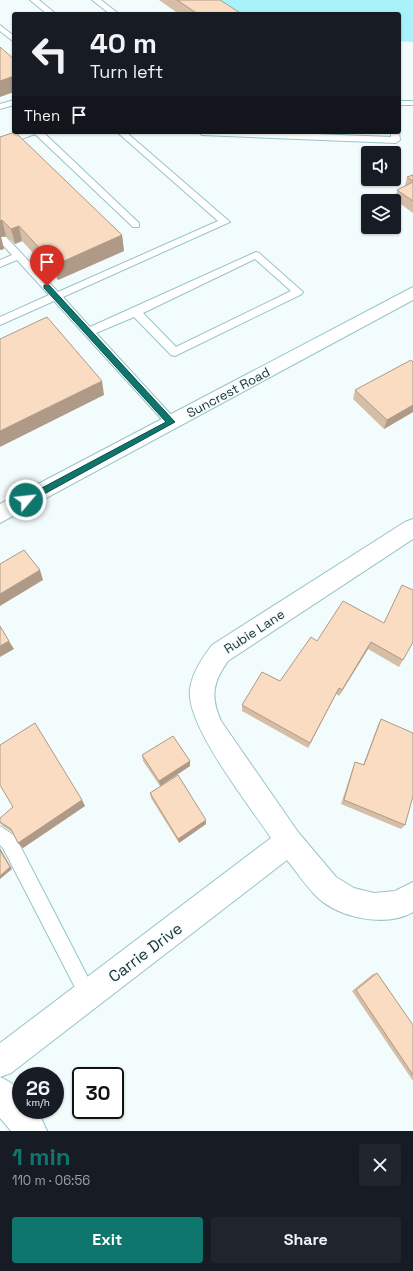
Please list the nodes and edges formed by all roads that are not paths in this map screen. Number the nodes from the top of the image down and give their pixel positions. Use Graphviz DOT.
graph roads {
  1 [pos="34,0"];
  2 [pos="96,0"];
  3 [pos="49,12"];
  4 [pos="111,12"];
  5 [pos="0,27"];
  6 [pos="12,38"];
  7 [pos="12,103"];
  8 [pos="401,103"];
  9 [pos="413,103"];
  10 [pos="0,107"];
  11 [pos="27,134"];
  12 [pos="40,134"];
  13 [pos="123,134"];
  14 [pos="250,134"];
  15 [pos="395,134"];
  16 [pos="0,144"];
  17 [pos="136,225"];
  18 [pos="3,239"];
  19 [pos="19,256"];
  20 [pos="0,264"];
  21 [pos="413,293"];
  22 [pos="56,296"];
  23 [pos="136,312"];
  24 [pos="0,321"];
  25 [pos="89,332"];
  26 [pos="171,422"];
  27 [pos="0,514"];
  28 [pos="413,528"];
  29 [pos="0,834"];
  30 [pos="289,841"];
  31 [pos="413,896"];
  32 [pos="88,995"];
  33 [pos="0,1062"];
  34 [pos="0,1093"];
  35 [pos="31,1131"];
  1 -- 3 [label="lane"];
  2 -- 4 [label="lane"];
  5 -- 6 [label="lane"];
  7 -- 10 [label="lane"];
  8 -- 9 [label="lane"];
  11 -- 16 [label="lane"];
  12 -- 17 [label="lane"];
  13 -- 22 [label="lane"];
  14 -- 15 [label="lane"];
  18 -- 19 [label="lane"];
  19 -- 20 [label="lane"];
  19 -- 22 [label="lane"];
  21 -- 26 [label="street, Suncrest Road"];
  22 -- 24 [label="lane"];
  22 -- 25 [label="lane"];
  23 -- 23 [label="lane"];
  23 -- 25 [label="lane"];
  25 -- 26 [label="lane"];
  26 -- 27 [label="street, Suncrest Road"];
  28 -- 30 [label="street, Rubie Lane"];
  29 -- 32 [label="lane"];
  30 -- 31 [label="street, Rubie Lane"];
  30 -- 32 [label="street, Carrie Drive"];
  32 -- 33 [label="street, Carrie Drive"];
  34 -- 35 [label="street"];
}
